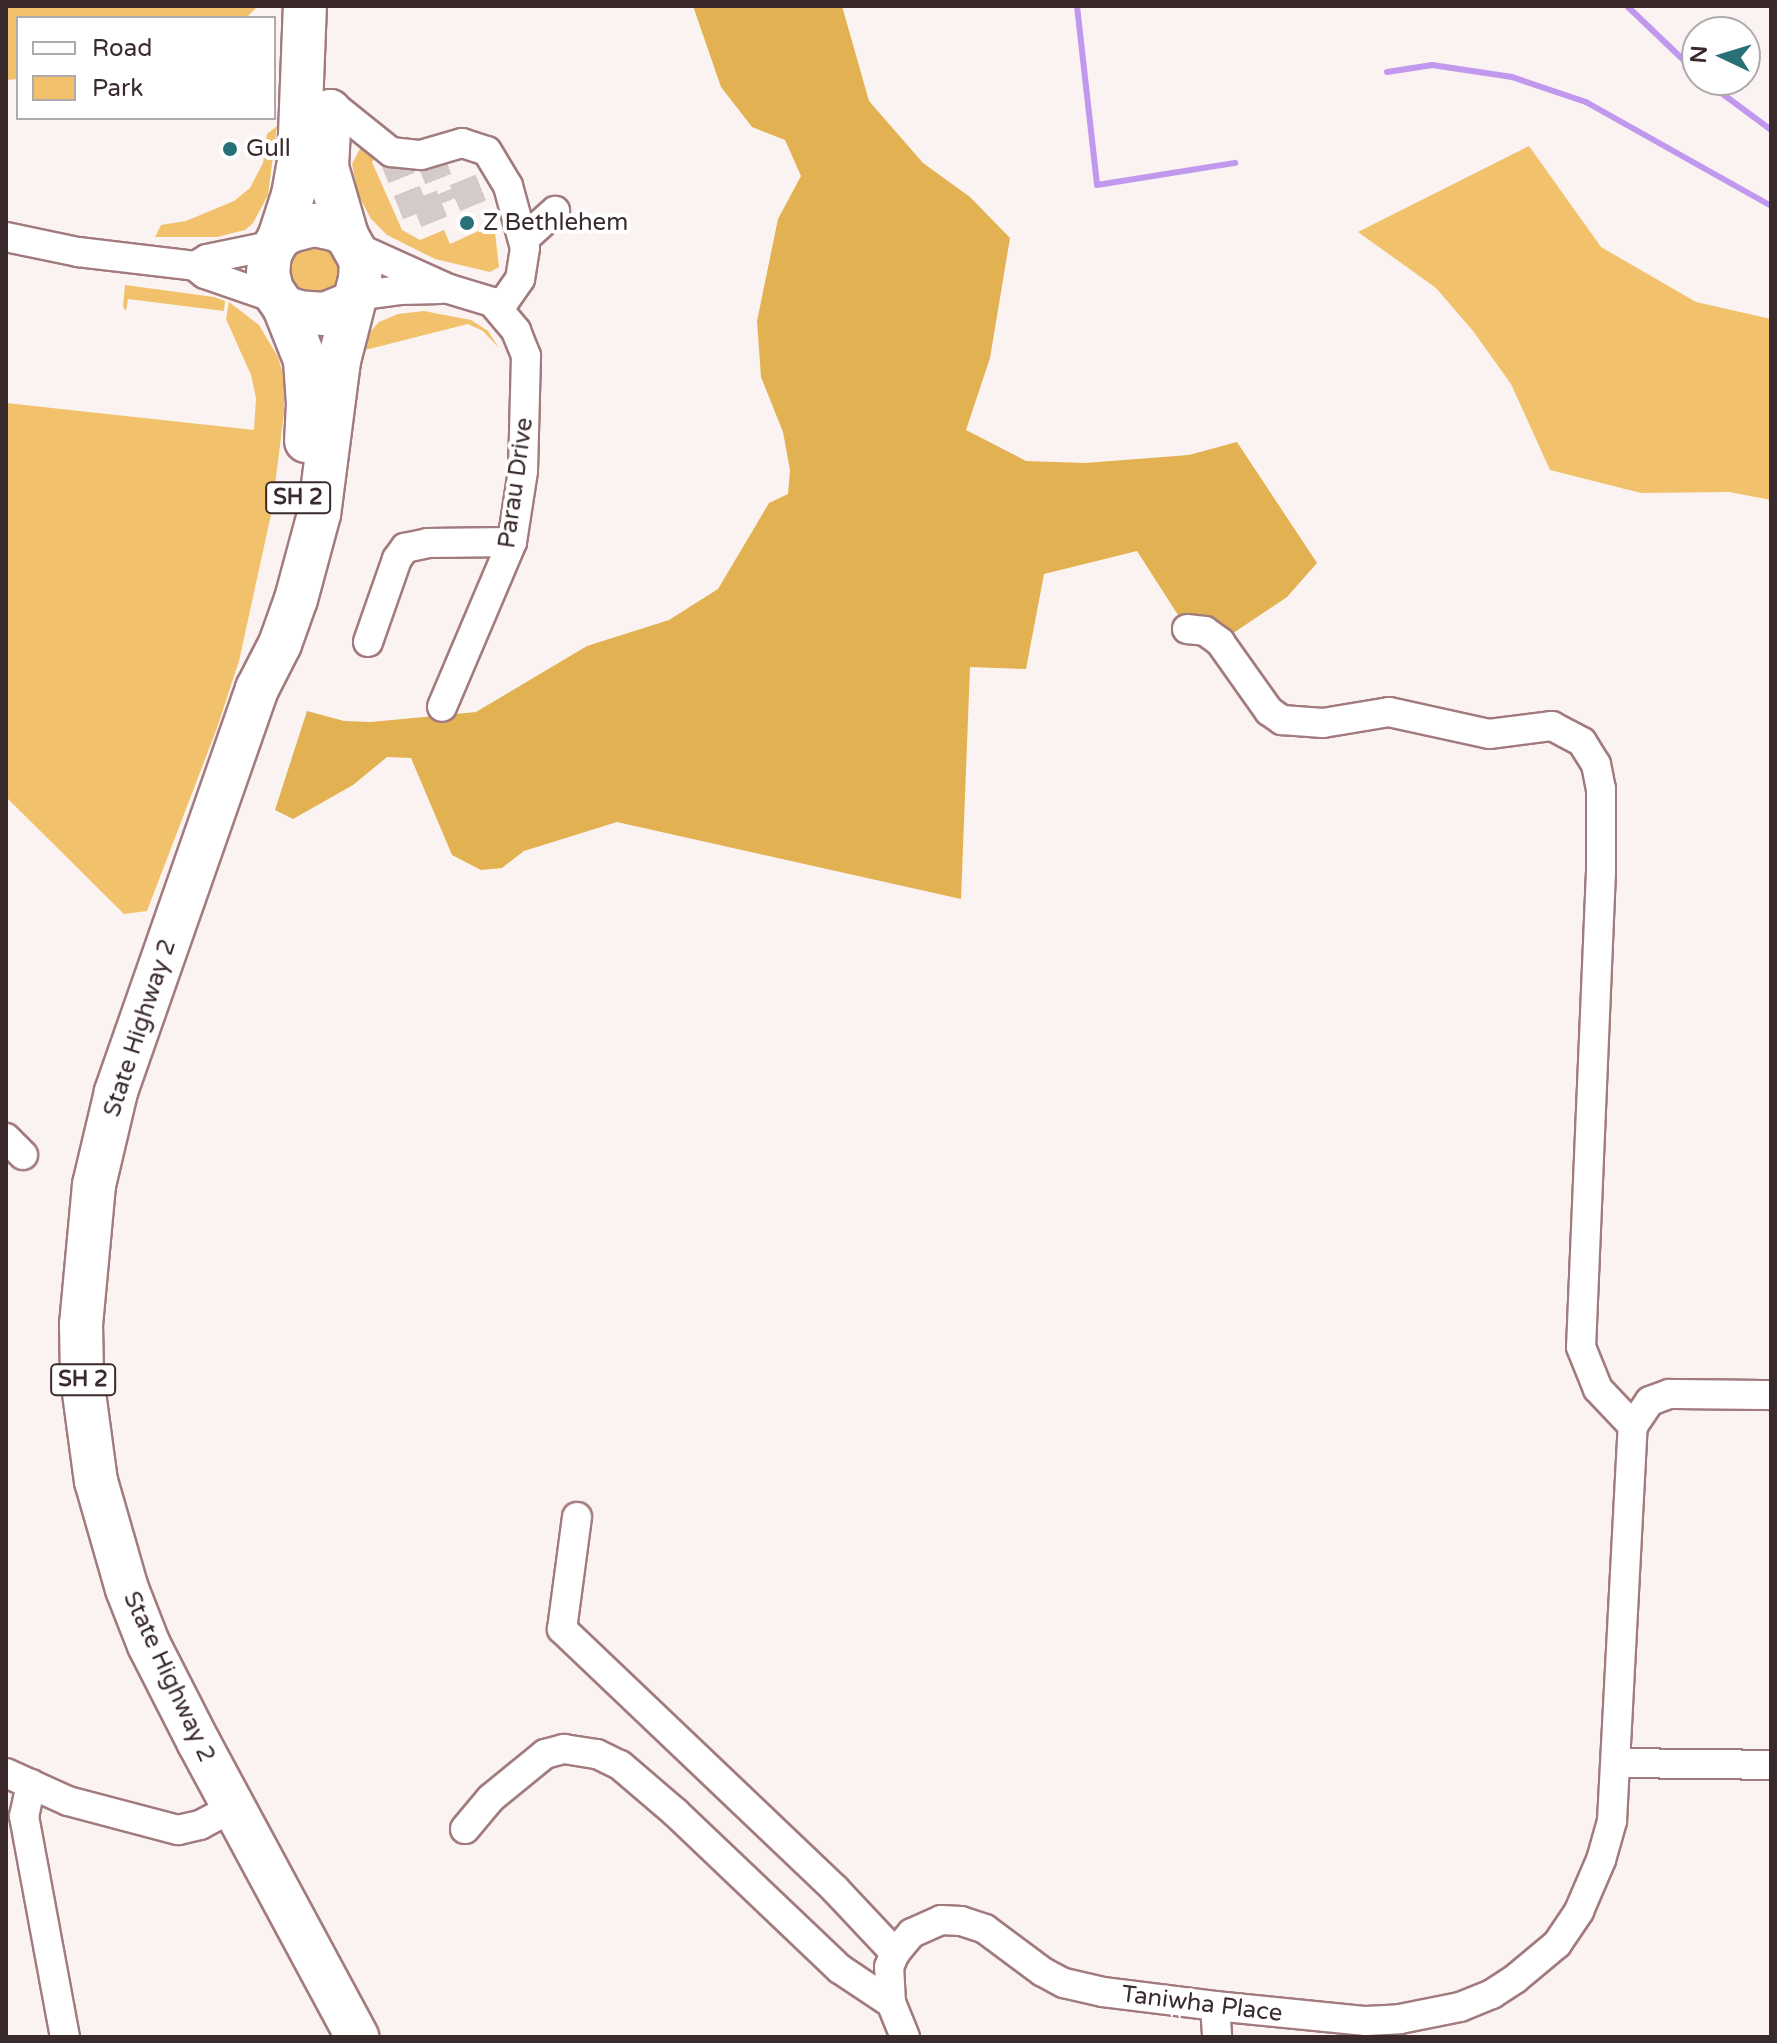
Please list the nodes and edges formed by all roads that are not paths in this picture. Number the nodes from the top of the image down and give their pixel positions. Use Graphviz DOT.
graph roads {
  1 [pos="305,6"];
  2 [pos="331,6"];
  3 [pos="331,104"];
  4 [pos="555,211"];
  5 [pos="6,237"];
  6 [pos="524,239"];
  7 [pos="276,241"];
  8 [pos="352,242"];
  9 [pos="195,266"];
  10 [pos="449,289"];
  11 [pos="354,300"];
  12 [pos="280,303"];
  13 [pos="500,308"];
  14 [pos="512,542"];
  15 [pos="1187,629"];
  16 [pos="368,642"];
  17 [pos="257,689"];
  18 [pos="442,707"];
  19 [pos="1771,1395"];
  20 [pos="1633,1426"];
  21 [pos="577,1517"];
  22 [pos="1618,1763"];
  23 [pos="1771,1765"];
  24 [pos="18,1778"];
  25 [pos="232,1808"];
  26 [pos="465,1829"];
  27 [pos="895,1953"];
  28 [pos="891,2003"];
  29 [pos="1215,2006"];
  30 [pos="65,2037"];
  31 [pos="357,2037"];
  32 [pos="905,2037"];
  33 [pos="1217,2037"];
  1 -- 7 [label="highway, SH 2"];
  2 -- 3 [label="highway, SH 2"];
  3 -- 6 [label="street"];
  3 -- 8 [label="highway, SH 2"];
  4 -- 6 [label="street"];
  5 -- 9 [label="street"];
  6 -- 13 [label="street"];
  7 -- 8 [label="highway"];
  7 -- 9 [label="street"];
  7 -- 12 [label="highway, SH 2"];
  8 -- 10 [label="street"];
  8 -- 11 [label="highway, SH 2"];
  9 -- 12 [label="street"];
  10 -- 11 [label="street"];
  10 -- 13 [label="street"];
  11 -- 12 [label="highway"];
  11 -- 17 [label="highway, State Highway 2 / SH 2"];
  12 -- 17 [label="highway, State Highway 2 / SH 2"];
  13 -- 14 [label="street, Parau Drive"];
  14 -- 16 [label="street"];
  14 -- 18 [label="street, Parau Drive"];
  15 -- 20 [label="street"];
  17 -- 25 [label="highway, State Highway 2 / SH 2"];
  19 -- 20 [label="street"];
  20 -- 22 [label="street, Taniwha Place"];
  21 -- 27 [label="street"];
  22 -- 23 [label="street"];
  22 -- 29 [label="street, Taniwha Place"];
  24 -- 25 [label="street"];
  24 -- 30 [label="street"];
  25 -- 31 [label="highway, State Highway 2 / SH 2"];
  26 -- 28 [label="street"];
  27 -- 28 [label="street"];
  27 -- 29 [label="street, Taniwha Place"];
  28 -- 32 [label="street"];
  29 -- 33 [label="street"];
}
